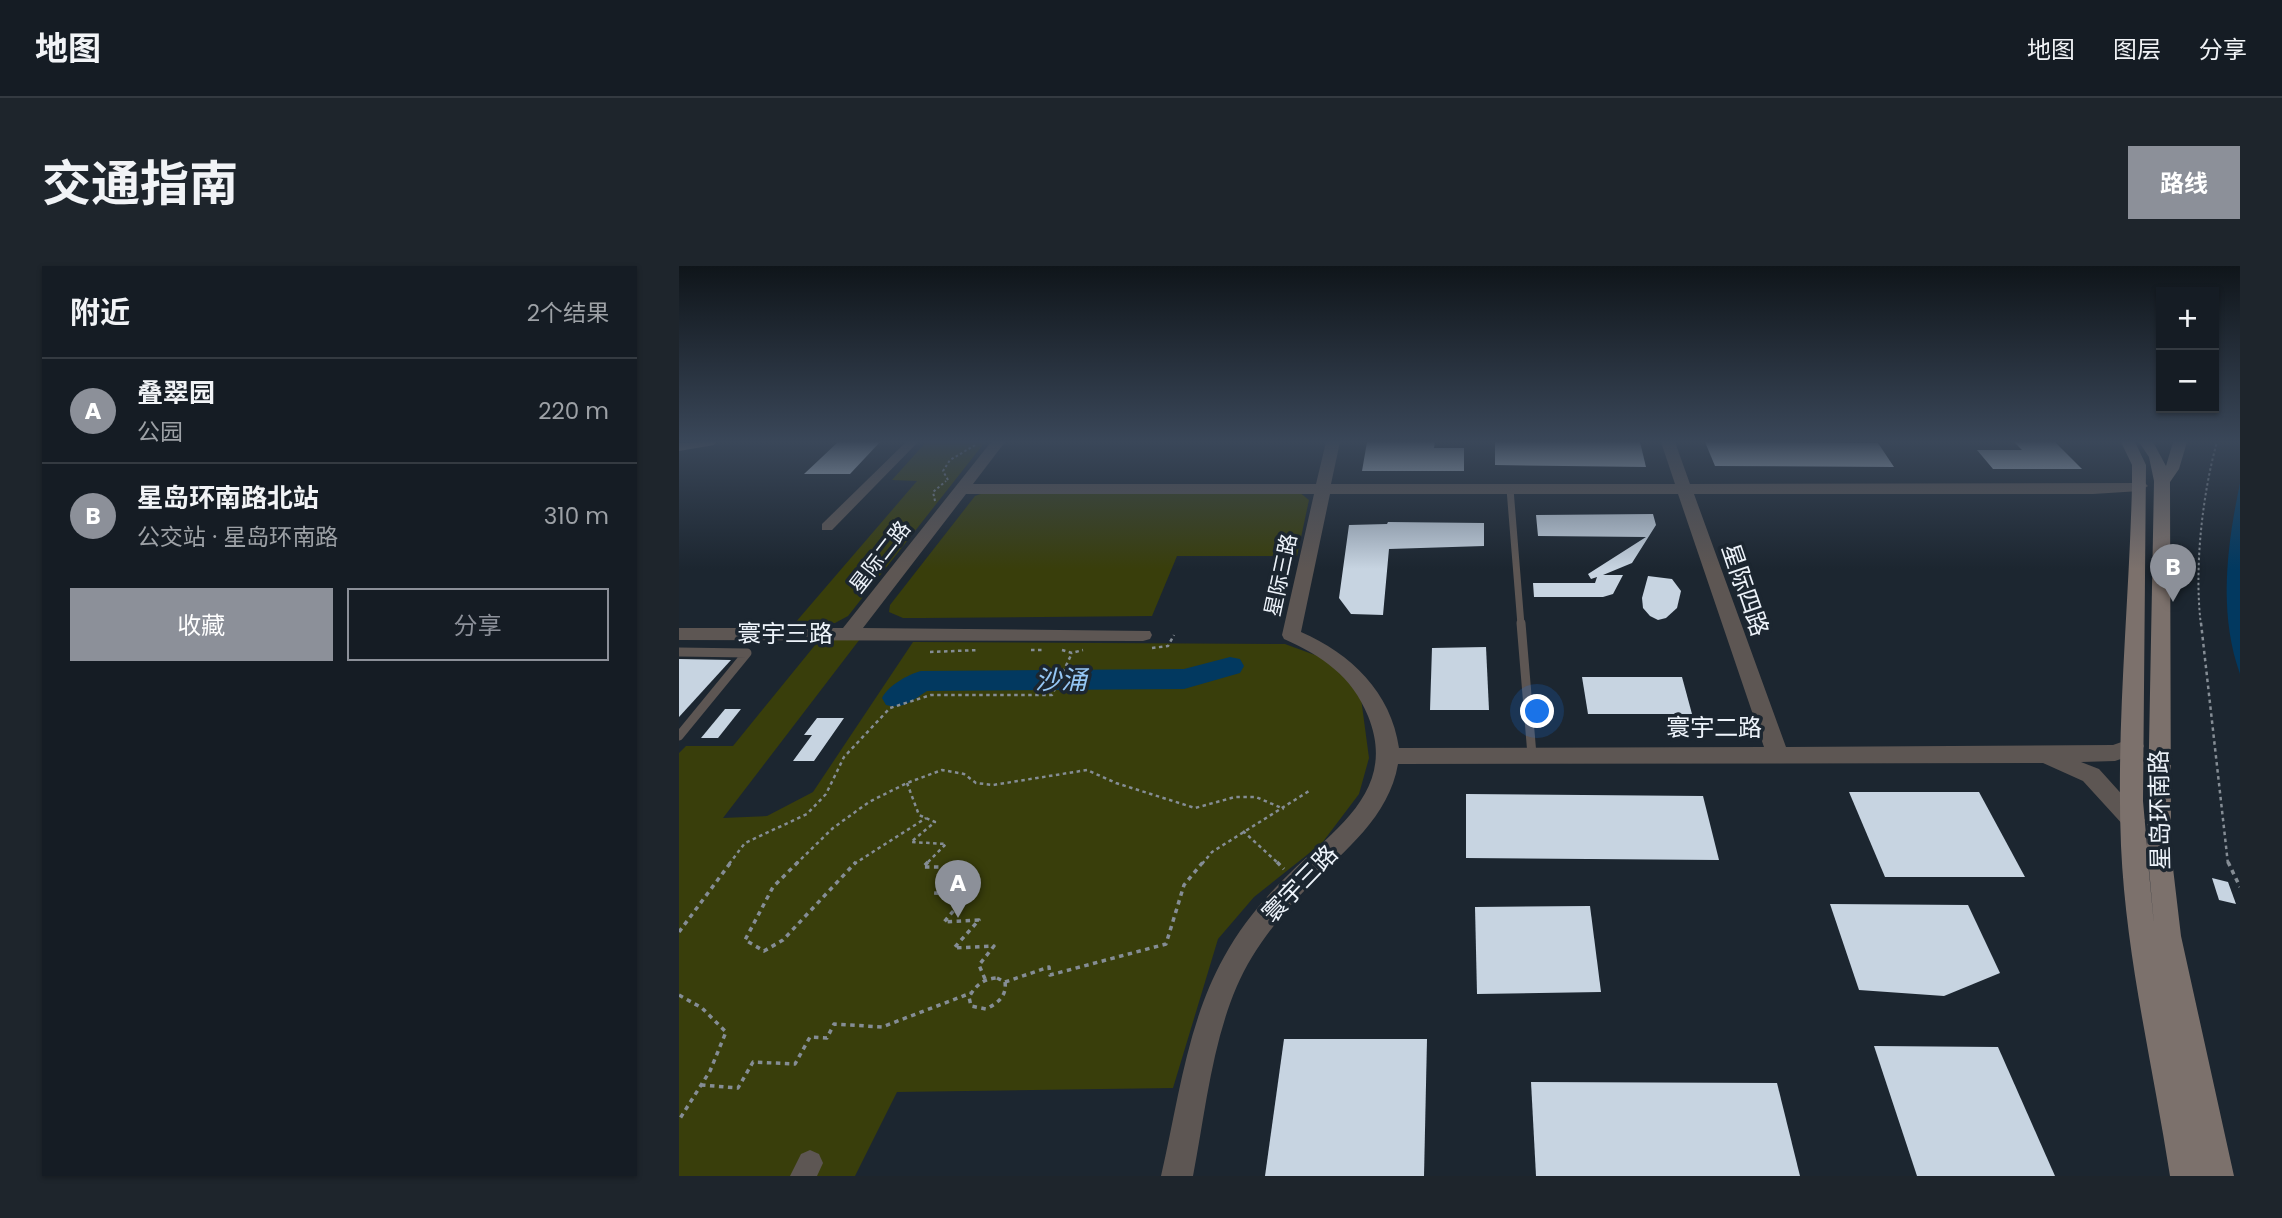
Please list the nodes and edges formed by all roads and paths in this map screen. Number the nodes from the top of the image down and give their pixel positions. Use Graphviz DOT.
graph roads {
  1 [pos="870,484"];
  2 [pos="1324,484"];
  3 [pos="1682,484"];
  4 [pos="2146,484"];
  5 [pos="2151,484"];
  6 [pos="2207,484"];
  7 [pos="954,485"];
  8 [pos="1323,489"];
  9 [pos="1510,489"];
  10 [pos="2093,489"];
  11 [pos="1684,490"];
  12 [pos="2140,510"];
  13 [pos="827,527"];
  14 [pos="679,634"];
  15 [pos="849,634"];
  16 [pos="1143,635"];
  17 [pos="1291,635"];
  18 [pos="679,652"];
  19 [pos="1072,653"];
  20 [pos="679,736"];
  21 [pos="2133,746"];
  22 [pos="1777,754"];
  23 [pos="1532,755"];
  24 [pos="2040,755"];
  25 [pos="1388,756"];
  26 [pos="907,783"];
  27 [pos="1309,791"];
  28 [pos="1284,809"];
  29 [pos="926,818"];
  30 [pos="2133,820"];
  31 [pos="1243,831"];
  32 [pos="1297,882"];
  33 [pos="2240,887"];
  34 [pos="679,932"];
  35 [pos="985,979"];
  36 [pos="1005,982"];
  37 [pos="971,993"];
  38 [pos="679,995"];
  39 [pos="701,1085"];
  40 [pos="679,1120"];
  41 [pos="1178,1176"];
  42 [pos="2186,1176"];
  43 [pos="2218,1176"];
  1 -- 13 [label="street"];
  2 -- 8 [label="street, 星际三路"];
  3 -- 11 [label="street, 星际四路"];
  4 -- 10 [label="street"];
  5 -- 12 [label="main road, 星岛环南路"];
  5 -- 43 [label="main road, 星岛环南路"];
  6 -- 33 [label="path"];
  7 -- 8 [label="street"];
  7 -- 15 [label="street, 星际二路"];
  8 -- 9 [label="street"];
  8 -- 17 [label="street, 星际三路"];
  9 -- 11 [label="street"];
  9 -- 23 [label="lane"];
  10 -- 11 [label="street"];
  10 -- 12 [label="street"];
  11 -- 22 [label="street, 星际四路"];
  12 -- 21 [label="main road, 星岛环南路"];
  14 -- 15 [label="street, 寰宇三路"];
  15 -- 16 [label="street, 寰宇三路"];
  17 -- 25 [label="street, 寰宇三路"];
  18 -- 20 [label="lane"];
  19 -- 34 [label="path"];
  21 -- 24 [label="street, 寰宇二路"];
  21 -- 30 [label="main road, 星岛环南路"];
  22 -- 23 [label="street, 寰宇二路"];
  22 -- 24 [label="street, 寰宇二路"];
  23 -- 25 [label="street, 寰宇二路"];
  24 -- 30 [label="street, 寰宇二路"];
  25 -- 32 [label="street, 寰宇三路"];
  26 -- 28 [label="path"];
  26 -- 29 [label="path"];
  26 -- 29 [label="path"];
  27 -- 28 [label="path"];
  28 -- 31 [label="path"];
  29 -- 35 [label="path"];
  30 -- 42 [label="main road, 星岛环南路"];
  31 -- 32 [label="path"];
  31 -- 36 [label="path"];
  32 -- 41 [label="street, 寰宇三路"];
  35 -- 36 [label="path"];
  35 -- 37 [label="path"];
  36 -- 37 [label="path"];
  37 -- 39 [label="path"];
  38 -- 39 [label="path"];
  39 -- 40 [label="path"];
}
